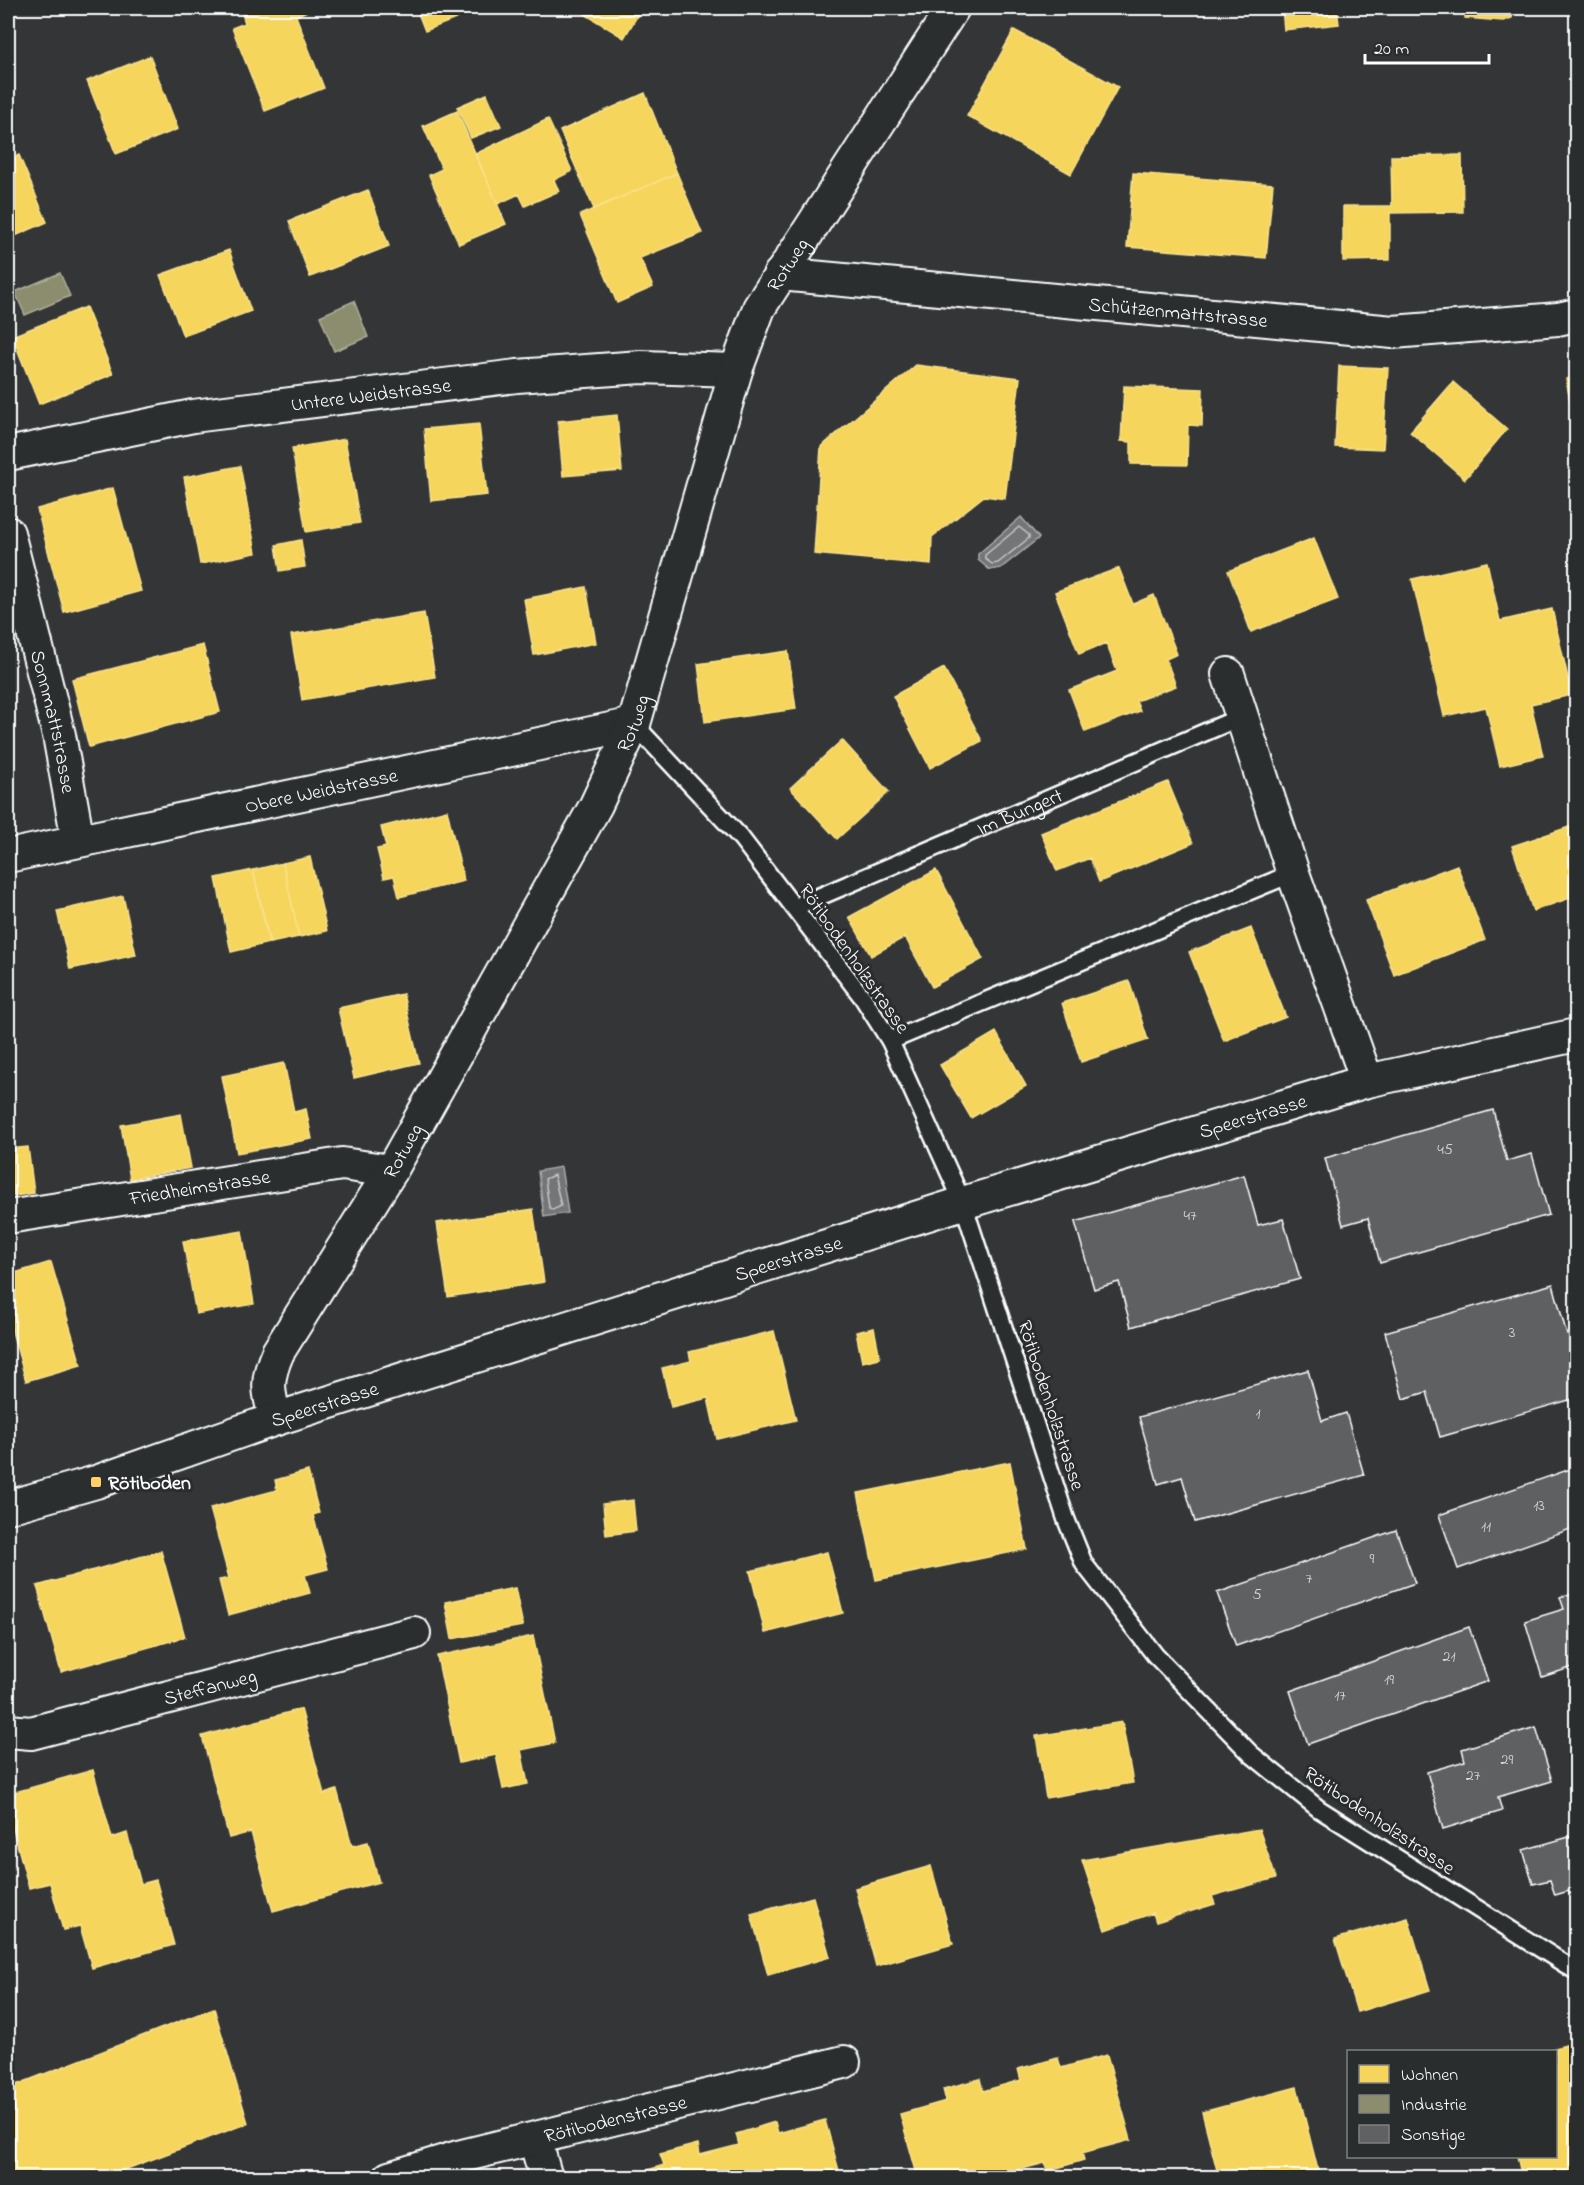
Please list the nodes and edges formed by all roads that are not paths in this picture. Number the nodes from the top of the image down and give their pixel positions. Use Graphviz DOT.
graph roads {
  1 [pos="953,8"];
  2 [pos="780,274"];
  3 [pos="1576,315"];
  4 [pos="736,370"];
  5 [pos="8,454"];
  6 [pos="8,533"];
  7 [pos="1228,674"];
  8 [pos="1244,716"];
  9 [pos="634,724"];
  10 [pos="78,840"];
  11 [pos="8,856"];
  12 [pos="1293,873"];
  13 [pos="795,907"];
  14 [pos="1576,1035"];
  15 [pos="890,1041"];
  16 [pos="1367,1081"];
  17 [pos="391,1171"];
  18 [pos="963,1203"];
  19 [pos="8,1217"];
  20 [pos="276,1419"];
  21 [pos="8,1507"];
  22 [pos="414,1633"];
  23 [pos="8,1731"];
  24 [pos="1576,1971"];
  25 [pos="844,2062"];
  26 [pos="535,2139"];
  27 [pos="388,2178"];
  28 [pos="546,2178"];
  1 -- 2 [label="street, Rotweg"];
  2 -- 3 [label="street, Schützenmattstrasse"];
  2 -- 4 [label="street, Rotweg"];
  4 -- 5 [label="street, Untere Weidstrasse"];
  4 -- 9 [label="street, Rotweg"];
  6 -- 10 [label="street, Sonnmattstrasse"];
  7 -- 8 [label="street"];
  8 -- 12 [label="street"];
  8 -- 13 [label="lane, Im Bungert"];
  9 -- 10 [label="street, Obere Weidstrasse"];
  9 -- 13 [label="lane, Rötibodenholzstrasse"];
  9 -- 17 [label="street, Rotweg"];
  10 -- 11 [label="street, Obere Weidstrasse"];
  12 -- 15 [label="lane"];
  12 -- 16 [label="street"];
  13 -- 15 [label="lane, Rötibodenholzstrasse"];
  14 -- 16 [label="street, Speerstrasse"];
  15 -- 18 [label="lane, Rötibodenholzstrasse"];
  16 -- 18 [label="street, Speerstrasse"];
  17 -- 19 [label="street, Friedheimstrasse"];
  17 -- 20 [label="street, Rotweg"];
  18 -- 20 [label="street, Speerstrasse"];
  18 -- 24 [label="lane, Rötibodenholzstrasse"];
  20 -- 21 [label="street, Speerstrasse"];
  22 -- 23 [label="street, Steffanweg"];
  25 -- 26 [label="street, Rötibodenstrasse"];
  26 -- 27 [label="street, Rötibodenstrasse"];
  26 -- 28 [label="street"];
}
